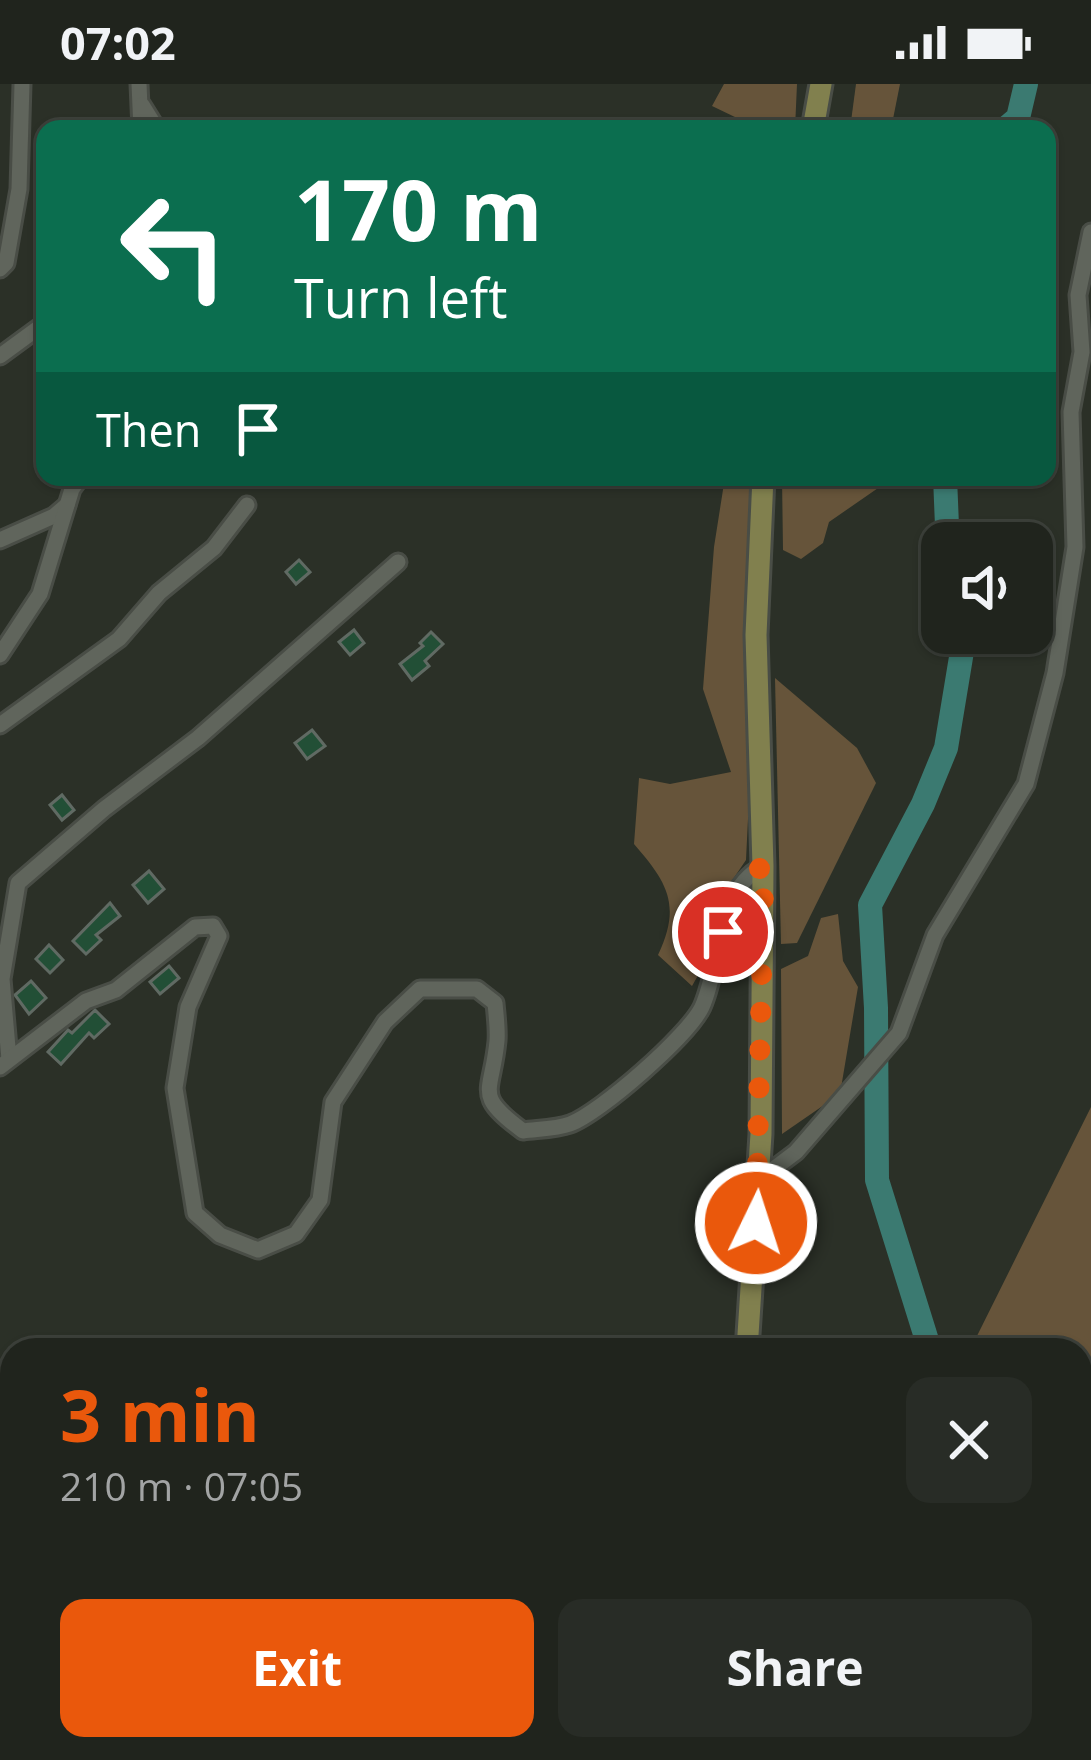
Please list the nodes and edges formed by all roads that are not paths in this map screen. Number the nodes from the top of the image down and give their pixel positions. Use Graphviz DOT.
graph roads {
  1 [pos="22,84"];
  2 [pos="139,84"];
  3 [pos="821,84"];
  4 [pos="142,105"];
  5 [pos="141,120"];
  6 [pos="151,120"];
  7 [pos="815,120"];
  8 [pos="1091,232"];
  9 [pos="0,268"];
  10 [pos="36,330"];
  11 [pos="0,356"];
  12 [pos="77,486"];
  13 [pos="763,486"];
  14 [pos="247,505"];
  15 [pos="67,506"];
  16 [pos="0,540"];
  17 [pos="398,562"];
  18 [pos="0,656"];
  19 [pos="0,724"];
  20 [pos="764,866"];
  21 [pos="5,1063"];
  22 [pos="759,1180"];
  23 [pos="748,1338"];
  1 -- 9 [label="street"];
  2 -- 4 [label="street"];
  3 -- 7 [label="main road"];
  4 -- 5 [label="street"];
  4 -- 6 [label="street"];
  8 -- 22 [label="street"];
  10 -- 11 [label="street"];
  12 -- 15 [label="street"];
  13 -- 20 [label="main road"];
  14 -- 19 [label="street"];
  15 -- 16 [label="street"];
  15 -- 18 [label="street"];
  17 -- 21 [label="street"];
  20 -- 21 [label="street"];
  20 -- 22 [label="main road"];
  22 -- 23 [label="main road"];
}
